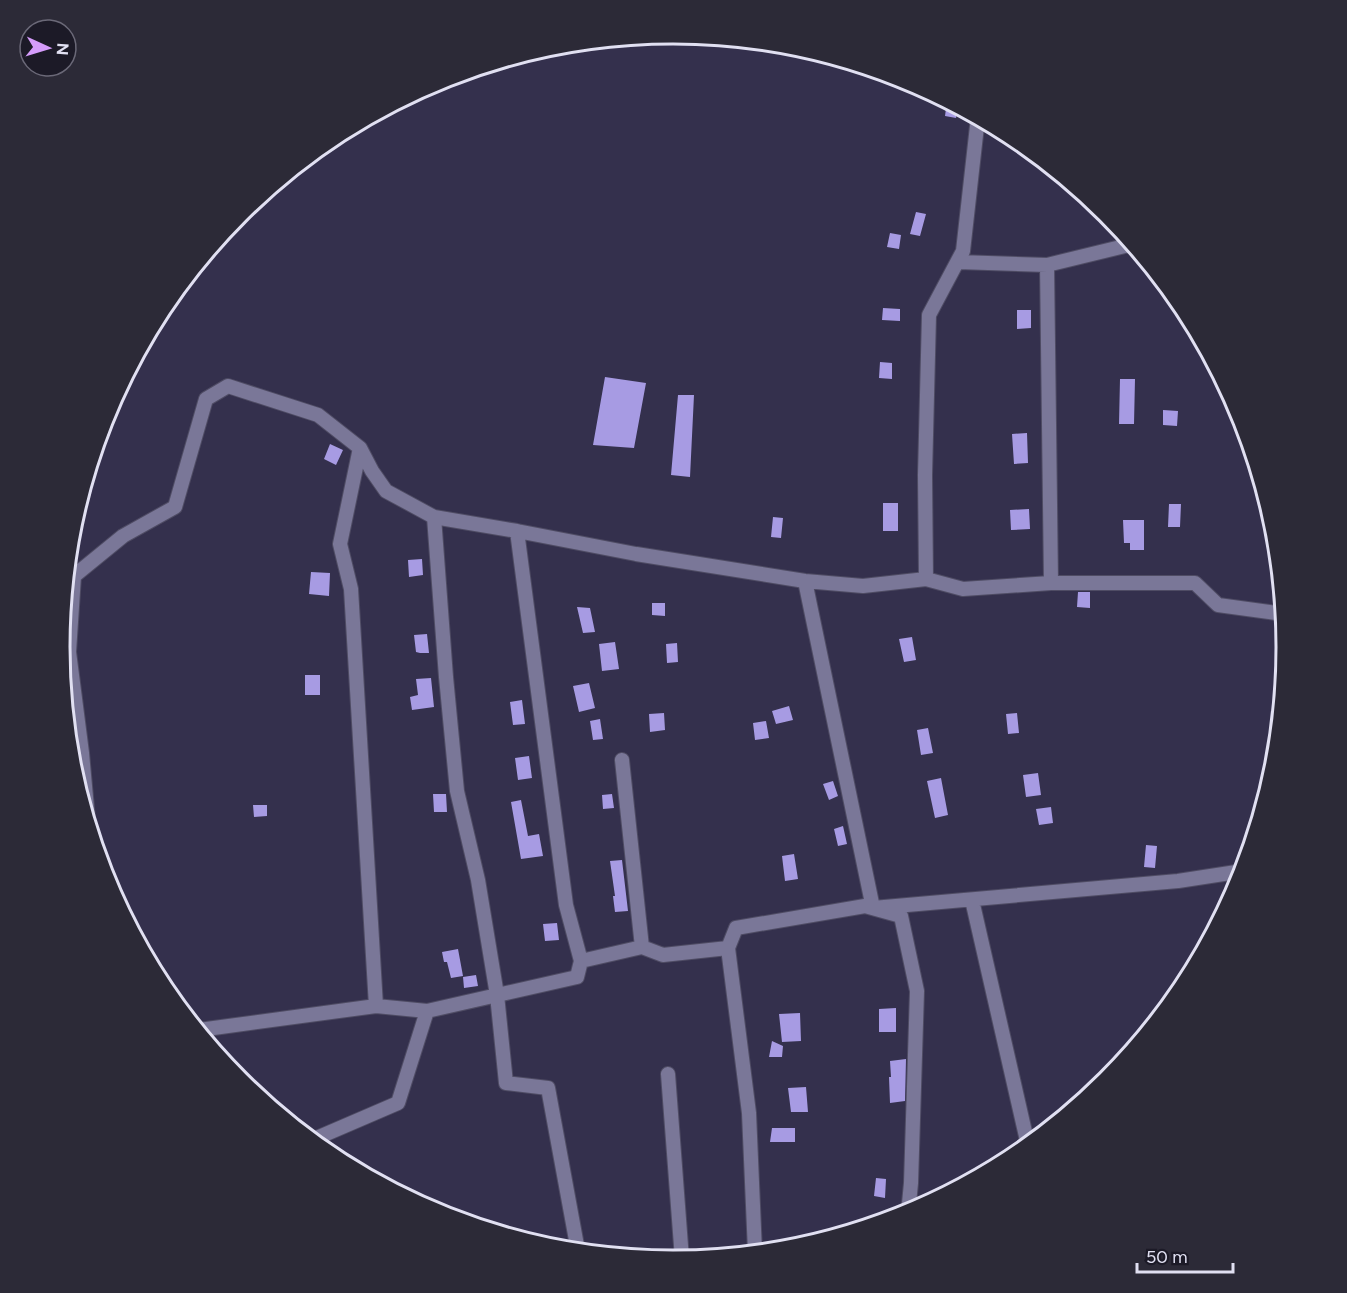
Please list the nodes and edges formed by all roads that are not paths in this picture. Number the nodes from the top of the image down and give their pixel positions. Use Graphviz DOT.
graph roads {
  1 [pos="977,125"];
  2 [pos="1124,246"];
  3 [pos="958,262"];
  4 [pos="1047,265"];
  5 [pos="360,448"];
  6 [pos="434,517"];
  7 [pos="517,531"];
  8 [pos="75,575"];
  9 [pos="926,579"];
  10 [pos="805,581"];
  11 [pos="1051,583"];
  12 [pos="1275,613"];
  13 [pos="71,669"];
  14 [pos="622,760"];
  15 [pos="84,771"];
  16 [pos="1233,873"];
  17 [pos="972,900"];
  18 [pos="873,909"];
  19 [pos="642,947"];
  20 [pos="728,948"];
  21 [pos="581,961"];
  22 [pos="497,995"];
  23 [pos="376,1006"];
  24 [pos="427,1011"];
  25 [pos="207,1029"];
  26 [pos="668,1074"];
  27 [pos="1027,1135"];
  28 [pos="321,1136"];
  29 [pos="909,1202"];
  30 [pos="576,1241"];
  31 [pos="755,1244"];
  32 [pos="681,1250"];
  1 -- 3 [label="street"];
  2 -- 4 [label="street"];
  3 -- 4 [label="street"];
  3 -- 9 [label="street"];
  4 -- 11 [label="street"];
  5 -- 6 [label="street"];
  5 -- 8 [label="street"];
  5 -- 23 [label="street"];
  6 -- 7 [label="street"];
  6 -- 22 [label="street"];
  7 -- 10 [label="street"];
  7 -- 21 [label="street"];
  9 -- 10 [label="street"];
  9 -- 11 [label="street"];
  10 -- 18 [label="street"];
  11 -- 12 [label="street"];
  13 -- 15 [label="street"];
  14 -- 19 [label="street"];
  16 -- 17 [label="street"];
  17 -- 18 [label="street"];
  17 -- 27 [label="street"];
  18 -- 20 [label="street"];
  18 -- 29 [label="street"];
  19 -- 20 [label="street"];
  19 -- 21 [label="street"];
  20 -- 31 [label="street"];
  21 -- 22 [label="street"];
  22 -- 24 [label="street"];
  22 -- 30 [label="street"];
  23 -- 24 [label="street"];
  23 -- 25 [label="street"];
  24 -- 28 [label="street"];
  26 -- 32 [label="street"];
}
